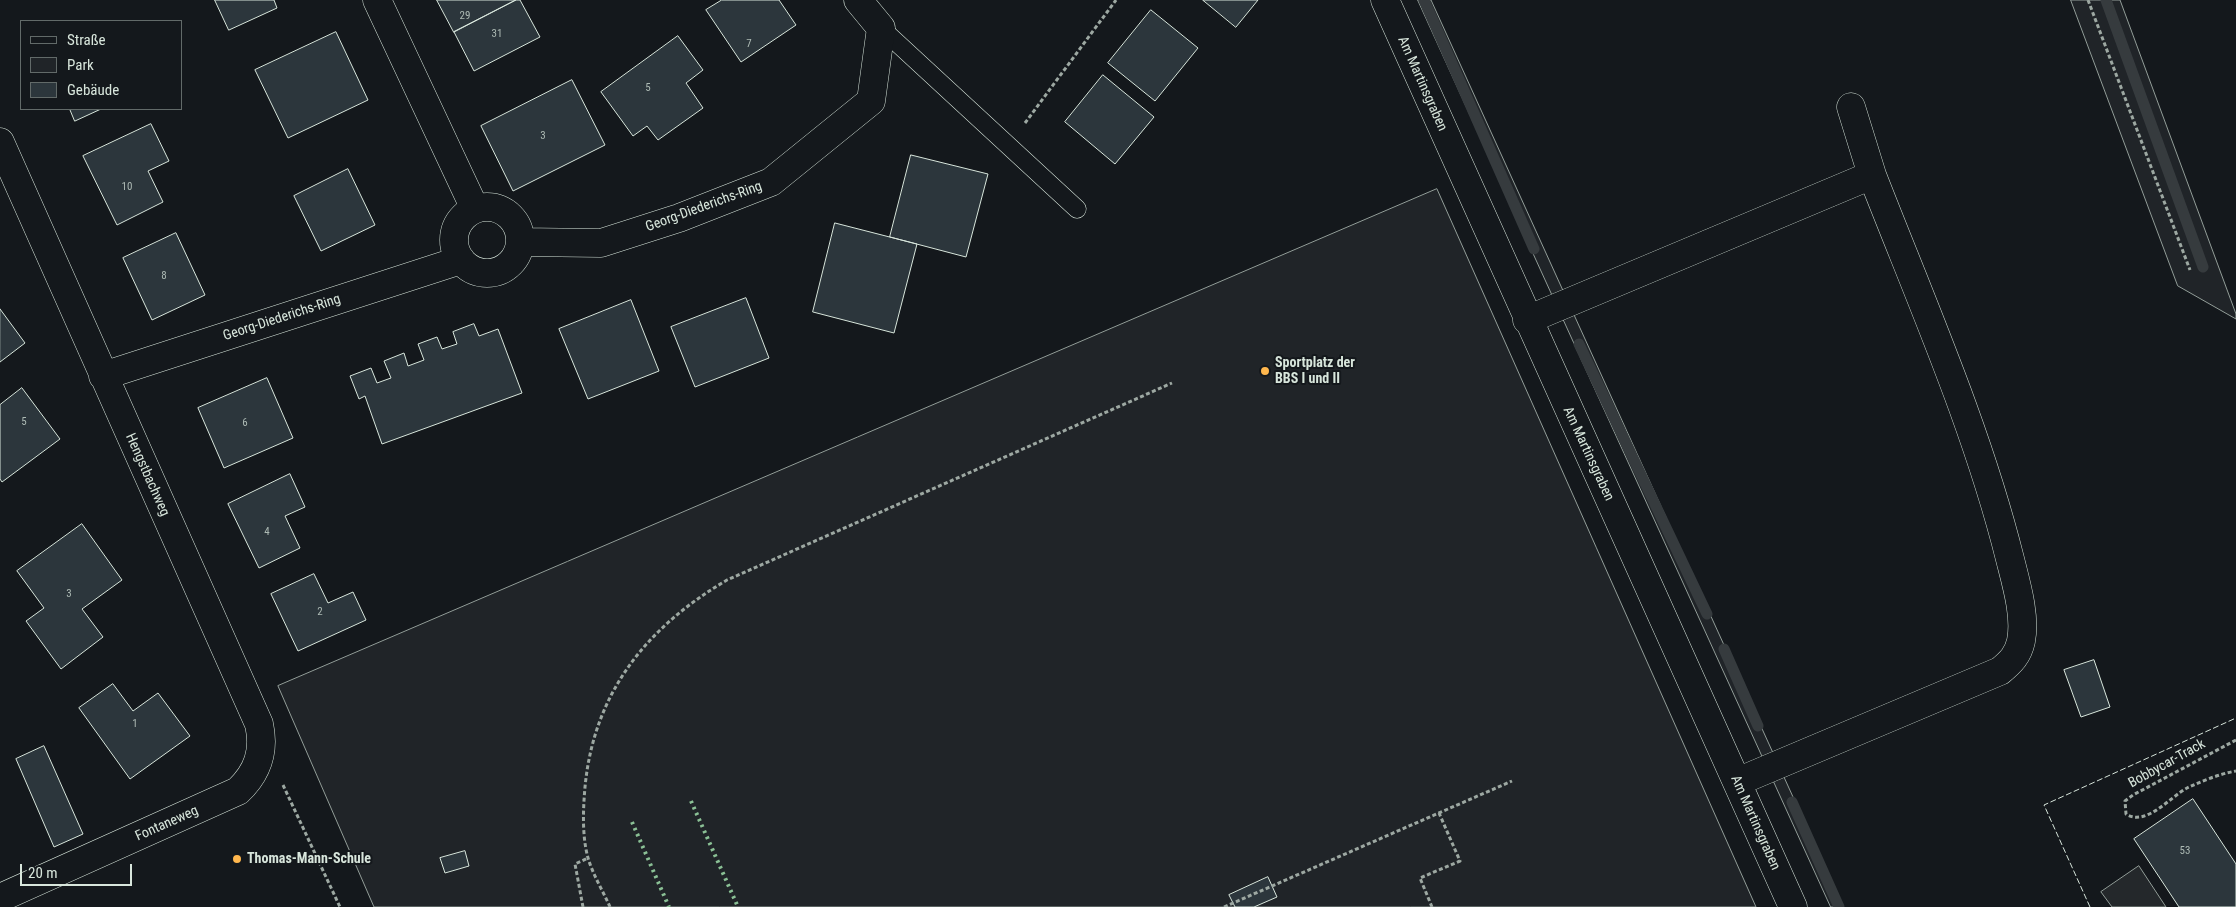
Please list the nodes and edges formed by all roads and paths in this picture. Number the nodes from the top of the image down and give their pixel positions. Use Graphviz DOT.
graph roads {
  1 [pos="377,0"];
  2 [pos="858,0"];
  3 [pos="1116,0"];
  4 [pos="1385,0"];
  5 [pos="2088,0"];
  6 [pos="882,28"];
  7 [pos="1851,108"];
  8 [pos="0,142"];
  9 [pos="1008,146"];
  10 [pos="1872,175"];
  11 [pos="476,209"];
  12 [pos="1076,209"];
  13 [pos="520,242"];
  14 [pos="461,260"];
  15 [pos="2190,270"];
  16 [pos="1527,320"];
  17 [pos="103,376"];
  18 [pos="1172,383"];
  19 [pos="2236,740"];
  20 [pos="263,741"];
  21 [pos="2236,772"];
  22 [pos="1512,781"];
  23 [pos="1737,782"];
  24 [pos="224,799"];
  25 [pos="1439,813"];
  26 [pos="588,858"];
  27 [pos="0,898"];
  28 [pos="340,907"];
  29 [pos="583,907"];
  30 [pos="610,907"];
  31 [pos="1224,907"];
  32 [pos="1432,907"];
  33 [pos="1793,907"];
  1 -- 11 [label="street"];
  2 -- 6 [label="street"];
  3 -- 9 [label="path"];
  4 -- 16 [label="street, Am Martinsgraben"];
  5 -- 15 [label="path"];
  6 -- 9 [label="lane"];
  6 -- 13 [label="street, Georg-Diederichs-Ring"];
  7 -- 10 [label="street"];
  8 -- 17 [label="street, Hengstbachweg"];
  9 -- 12 [label="lane"];
  10 -- 16 [label="street"];
  10 -- 23 [label="street"];
  11 -- 13 [label="street"];
  11 -- 14 [label="street"];
  13 -- 14 [label="street"];
  14 -- 17 [label="street, Georg-Diederichs-Ring"];
  16 -- 23 [label="street, Am Martinsgraben"];
  17 -- 20 [label="street, Hengstbachweg"];
  18 -- 26 [label="path"];
  19 -- 21 [label="path, Bobbycar-Track"];
  20 -- 24 [label="street, Hengstbachweg"];
  20 -- 28 [label="path"];
  22 -- 25 [label="path"];
  23 -- 33 [label="street, Am Martinsgraben"];
  24 -- 27 [label="street, Fontaneweg"];
  25 -- 31 [label="path"];
  25 -- 32 [label="path"];
  26 -- 29 [label="path"];
  26 -- 30 [label="path"];
}
